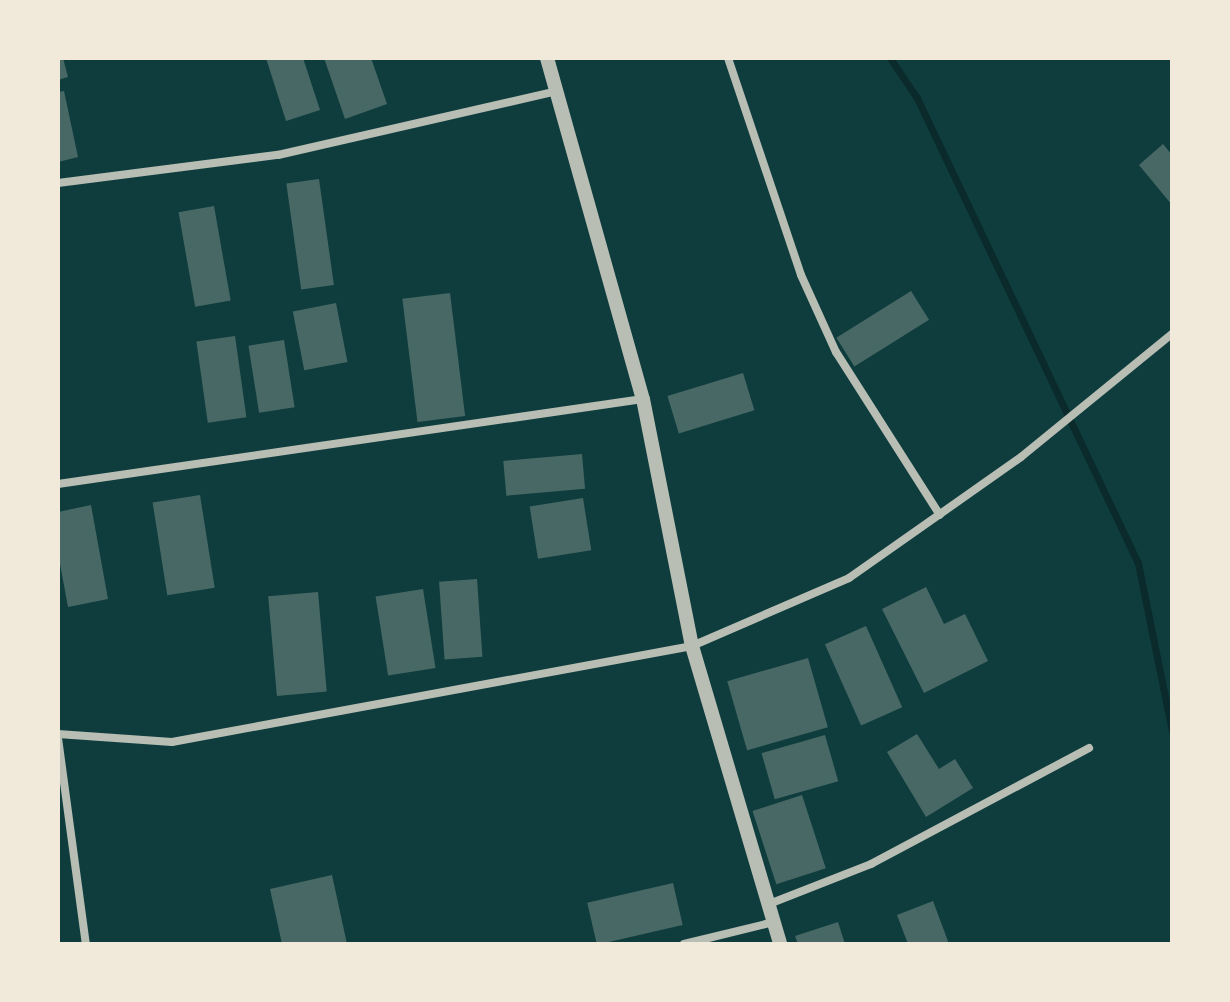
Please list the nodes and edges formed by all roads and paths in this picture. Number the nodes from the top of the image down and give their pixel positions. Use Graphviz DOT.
graph roads {
  1 [pos="547,58"];
  2 [pos="728,58"];
  3 [pos="557,91"];
  4 [pos="58,183"];
  5 [pos="1172,334"];
  6 [pos="643,399"];
  7 [pos="58,484"];
  8 [pos="940,515"];
  9 [pos="692,646"];
  10 [pos="58,736"];
  11 [pos="1089,748"];
  12 [pos="769,904"];
  13 [pos="774,922"];
  14 [pos="86,944"];
  15 [pos="684,944"];
  16 [pos="780,944"];
  1 -- 3 [label="street"];
  2 -- 8 [label="street"];
  3 -- 4 [label="street"];
  3 -- 6 [label="street"];
  5 -- 8 [label="street"];
  6 -- 7 [label="street"];
  6 -- 9 [label="street"];
  8 -- 9 [label="street"];
  9 -- 10 [label="street"];
  9 -- 12 [label="street"];
  10 -- 14 [label="street"];
  11 -- 12 [label="street"];
  12 -- 13 [label="street"];
  13 -- 15 [label="street"];
  13 -- 16 [label="street"];
}
